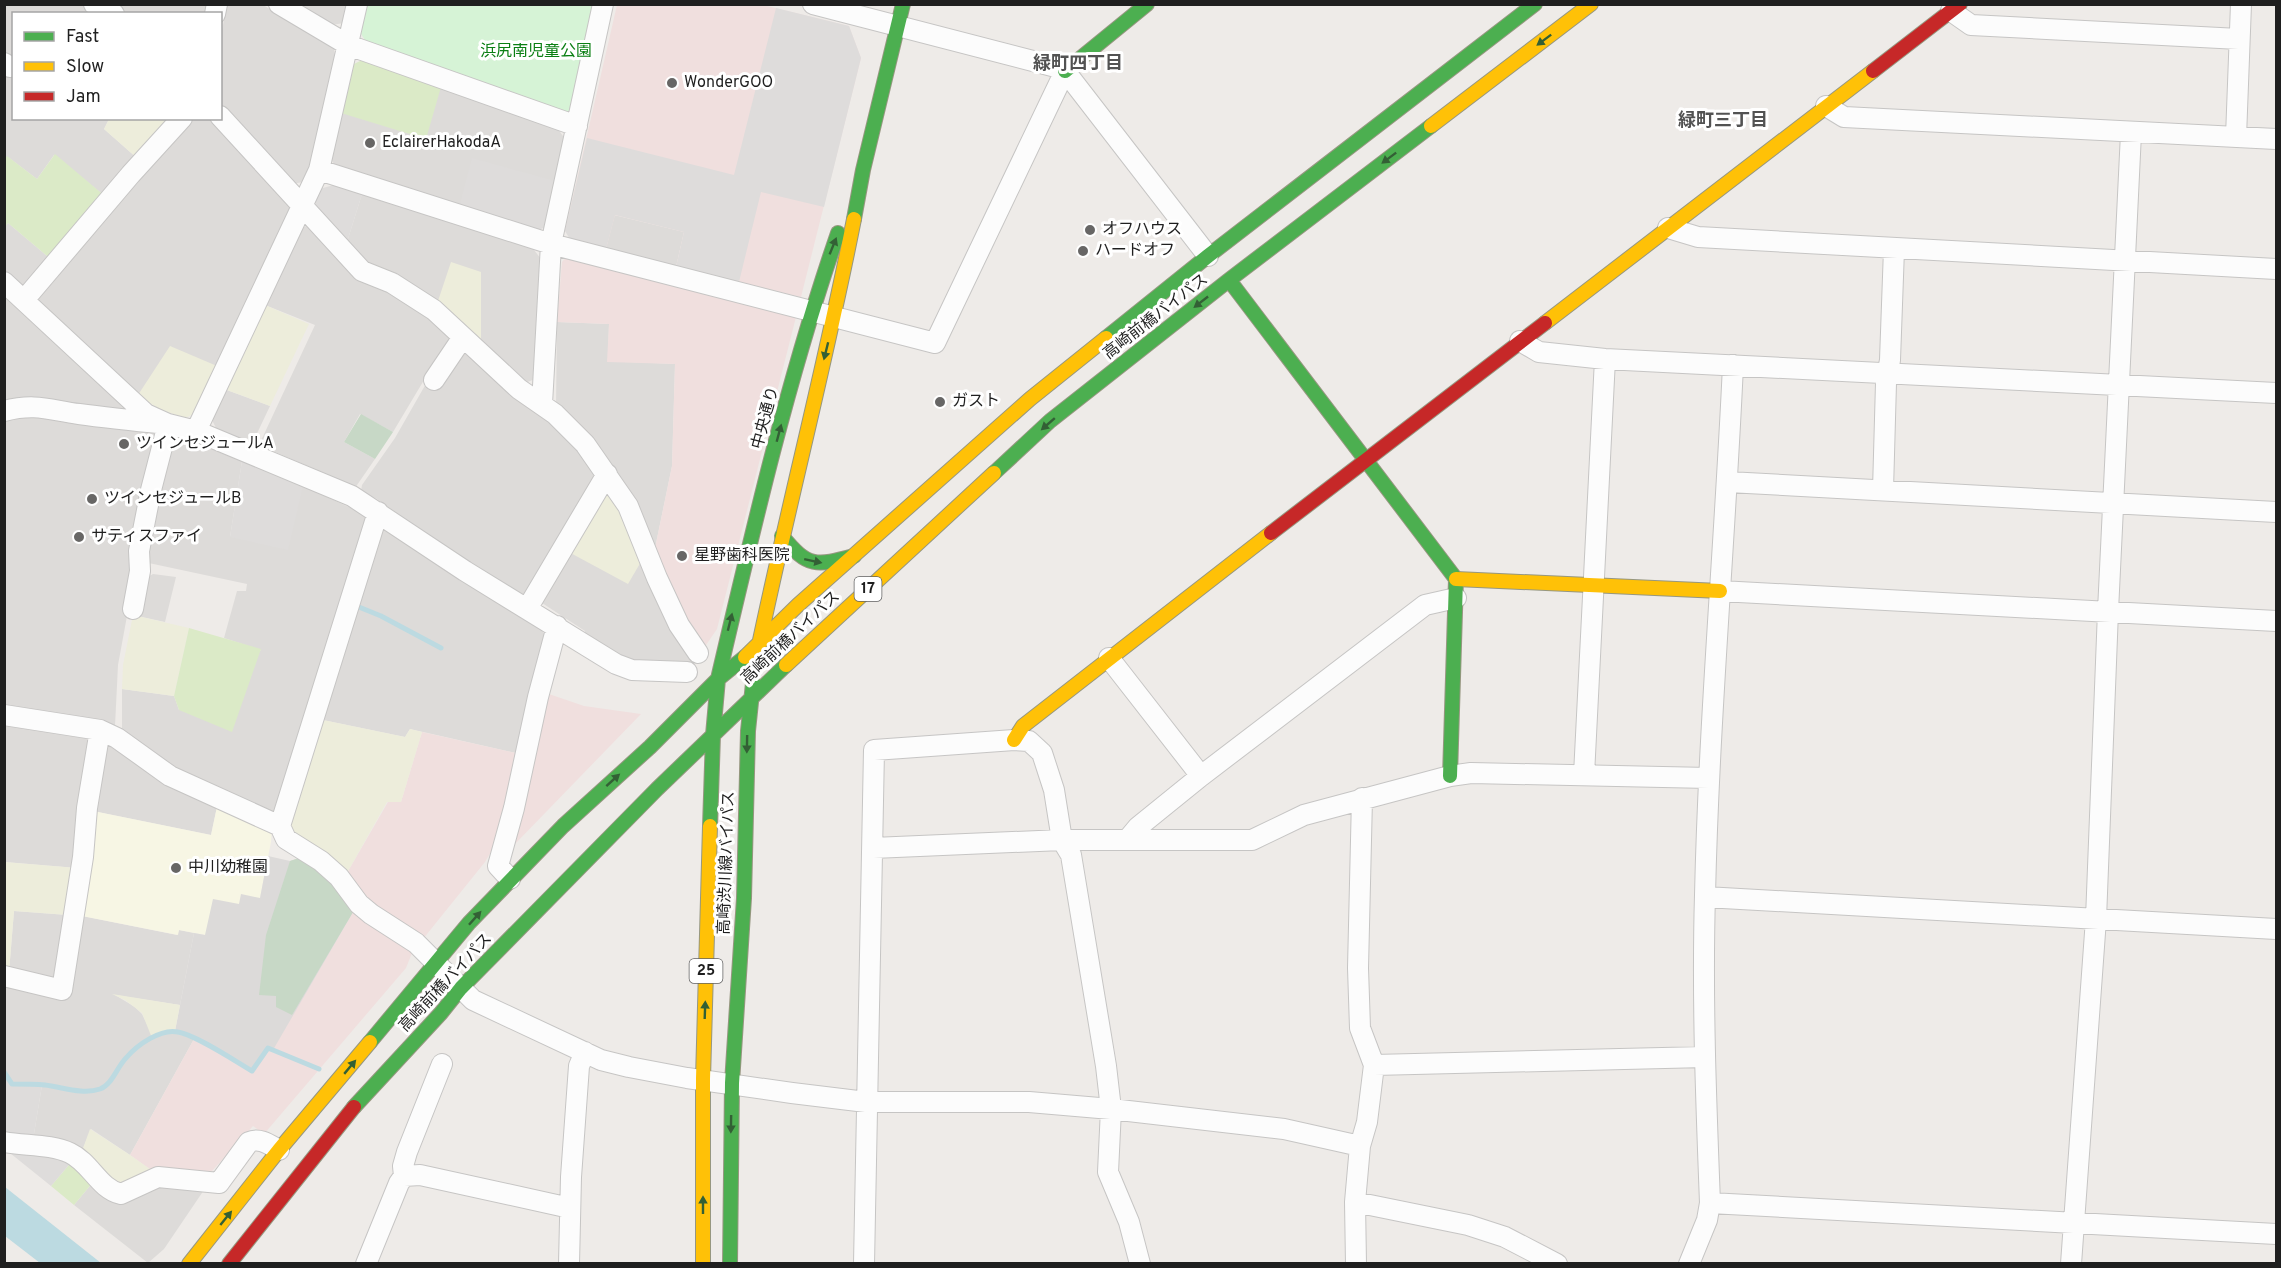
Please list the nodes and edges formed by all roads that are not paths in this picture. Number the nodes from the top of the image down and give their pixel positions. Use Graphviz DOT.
graph roads {
  1 [pos="94,4"];
  2 [pos="279,4"];
  3 [pos="357,4"];
  4 [pos="603,4"];
  5 [pos="813,4"];
  6 [pos="903,4"];
  7 [pos="1535,4"];
  8 [pos="1591,4"];
  9 [pos="2241,4"];
  10 [pos="1147,5"];
  11 [pos="1956,8"];
  12 [pos="110,12"];
  13 [pos="898,25"];
  14 [pos="2239,39"];
  15 [pos="348,45"];
  16 [pos="1065,71"];
  17 [pos="1826,106"];
  18 [pos="222,118"];
  19 [pos="180,120"];
  20 [pos="577,126"];
  21 [pos="2132,133"];
  22 [pos="2235,137"];
  23 [pos="2277,140"];
  24 [pos="318,170"];
  25 [pos="863,170"];
  26 [pos="303,206"];
  27 [pos="1668,228"];
  28 [pos="551,244"];
  29 [pos="1894,249"];
  30 [pos="1208,256"];
  31 [pos="2126,261"];
  32 [pos="2277,269"];
  33 [pos="1229,280"];
  34 [pos="4,282"];
  35 [pos="24,300"];
  36 [pos="812,311"];
  37 [pos="835,317"];
  38 [pos="463,337"];
  39 [pos="1520,341"];
  40 [pos="1605,359"];
  41 [pos="1733,365"];
  42 [pos="1888,372"];
  43 [pos="434,380"];
  44 [pos="2120,384"];
  45 [pos="2277,393"];
  46 [pos="542,404"];
  47 [pos="4,411"];
  48 [pos="168,424"];
  49 [pos="196,431"];
  50 [pos="1365,461"];
  51 [pos="607,474"];
  52 [pos="1728,482"];
  53 [pos="1883,490"];
  54 [pos="2113,503"];
  55 [pos="378,512"];
  56 [pos="2277,512"];
  57 [pos="782,536"];
  58 [pos="854,556"];
  59 [pos="1593,586"];
  60 [pos="1456,589"];
  61 [pos="1720,591"];
  62 [pos="133,609"];
  63 [pos="527,609"];
  64 [pos="2108,611"];
  65 [pos="2277,621"];
  66 [pos="556,626"];
  67 [pos="759,645"];
  68 [pos="698,653"];
  69 [pos="1109,658"];
  70 [pos="687,672"];
  71 [pos="718,679"];
  72 [pos="751,698"];
  73 [pos="4,715"];
  74 [pos="100,730"];
  75 [pos="713,735"];
  76 [pos="1014,740"];
  77 [pos="1584,775"];
  78 [pos="1201,776"];
  79 [pos="1450,776"];
  80 [pos="1709,777"];
  81 [pos="667,780"];
  82 [pos="712,795"];
  83 [pos="1362,798"];
  84 [pos="280,826"];
  85 [pos="1128,839"];
  86 [pos="1062,840"];
  87 [pos="873,848"];
  88 [pos="510,879"];
  89 [pos="1705,897"];
  90 [pos="2096,919"];
  91 [pos="2277,928"];
  92 [pos="437,963"];
  93 [pos="4,976"];
  94 [pos="461,988"];
  95 [pos="585,1052"];
  96 [pos="1705,1056"];
  97 [pos="442,1064"];
  98 [pos="1374,1065"];
  99 [pos="703,1079"];
  100 [pos="732,1083"];
  101 [pos="866,1102"];
  102 [pos="1111,1109"];
  103 [pos="4,1142"];
  104 [pos="1360,1146"];
  105 [pos="279,1150"];
  106 [pos="404,1176"];
  107 [pos="1355,1202"];
  108 [pos="1710,1203"];
  109 [pos="570,1208"];
  110 [pos="2074,1223"];
  111 [pos="2277,1234"];
  112 [pos="189,1263"];
  113 [pos="229,1263"];
  114 [pos="366,1263"];
  115 [pos="568,1263"];
  116 [pos="703,1263"];
  117 [pos="730,1263"];
  118 [pos="864,1263"];
  119 [pos="1140,1263"];
  120 [pos="1356,1263"];
  121 [pos="1557,1263"];
  122 [pos="1689,1263"];
  123 [pos="2072,1263"];
  1 -- 12 [label="street"];
  2 -- 15 [label="street"];
  3 -- 15 [label="street"];
  4 -- 20 [label="street"];
  5 -- 13 [label="street"];
  6 -- 13 [label="main road, 中央通り"];
  7 -- 30 [label="main road, 高崎前橋バイパス / 17"];
  8 -- 33 [label="main road, 高崎前橋バイパス / 17, one-way"];
  9 -- 14 [label="street"];
  10 -- 16 [label="main road"];
  11 -- 14 [label="street"];
  11 -- 17 [label="main road"];
  13 -- 16 [label="street"];
  13 -- 25 [label="main road, 中央通り"];
  14 -- 22 [label="street"];
  15 -- 20 [label="street"];
  15 -- 24 [label="street"];
  16 -- 30 [label="street"];
  16 -- 37 [label="street"];
  17 -- 21 [label="street"];
  17 -- 27 [label="main road"];
  18 -- 26 [label="street"];
  19 -- 35 [label="street"];
  20 -- 28 [label="street"];
  21 -- 22 [label="street"];
  21 -- 31 [label="street"];
  22 -- 23 [label="street"];
  24 -- 26 [label="street"];
  24 -- 28 [label="street"];
  36 -- 25 [label="main road, 中央通り, one-way"];
  25 -- 37 [label="main road, 中央通り"];
  26 -- 38 [label="street"];
  26 -- 49 [label="street"];
  27 -- 29 [label="street"];
  27 -- 39 [label="main road"];
  28 -- 36 [label="street"];
  28 -- 46 [label="street"];
  29 -- 31 [label="street"];
  29 -- 42 [label="street"];
  30 -- 58 [label="main road, 高崎前橋バイパス / 17"];
  31 -- 32 [label="street"];
  31 -- 44 [label="street"];
  33 -- 50 [label="main road"];
  33 -- 72 [label="main road, 高崎前橋バイパス / 17, one-way"];
  34 -- 35 [label="street"];
  35 -- 48 [label="street"];
  36 -- 37 [label="street"];
  71 -- 36 [label="main road, 中央通り, one-way"];
  37 -- 57 [label="main road, 中央通り, one-way"];
  38 -- 43 [label="street"];
  38 -- 46 [label="street"];
  39 -- 40 [label="street"];
  39 -- 50 [label="main road"];
  40 -- 41 [label="street"];
  40 -- 59 [label="street"];
  41 -- 42 [label="street"];
  41 -- 52 [label="street"];
  42 -- 44 [label="street"];
  42 -- 53 [label="street"];
  44 -- 45 [label="street"];
  44 -- 54 [label="street"];
  46 -- 51 [label="street"];
  47 -- 48 [label="street"];
  48 -- 49 [label="street"];
  48 -- 62 [label="street"];
  49 -- 55 [label="street"];
  50 -- 60 [label="main road"];
  50 -- 69 [label="main road"];
  51 -- 63 [label="street"];
  51 -- 68 [label="street"];
  52 -- 53 [label="street"];
  52 -- 61 [label="street"];
  53 -- 54 [label="street"];
  54 -- 56 [label="street"];
  54 -- 64 [label="street"];
  55 -- 63 [label="street"];
  55 -- 84 [label="street"];
  57 -- 58 [label="main road, one-way"];
  57 -- 67 [label="main road, 中央通り"];
  58 -- 67 [label="main road, 高崎前橋バイパス / 17"];
  59 -- 60 [label="main road"];
  59 -- 61 [label="main road"];
  59 -- 77 [label="street"];
  60 -- 78 [label="street"];
  60 -- 79 [label="main road"];
  61 -- 64 [label="street"];
  61 -- 80 [label="street"];
  63 -- 66 [label="street"];
  64 -- 65 [label="street"];
  64 -- 90 [label="street"];
  66 -- 70 [label="street"];
  66 -- 88 [label="street"];
  67 -- 71 [label="main road, 高崎前橋バイパス / 17"];
  67 -- 72 [label="main road, 高崎渋川線バイパス / 25"];
  69 -- 76 [label="main road"];
  69 -- 78 [label="street"];
  71 -- 75 [label="main road, 高崎渋川線バイパス / 25"];
  88 -- 71 [label="main road, 高崎前橋バイパス / 17, one-way"];
  72 -- 75 [label="main road, 高崎前橋バイパス / 17"];
  72 -- 100 [label="main road, 高崎渋川線バイパス / 25, one-way"];
  73 -- 74 [label="street"];
  74 -- 84 [label="street"];
  74 -- 93 [label="street"];
  75 -- 81 [label="main road, 高崎前橋バイパス / 17"];
  75 -- 82 [label="main road, 高崎渋川線バイパス / 25"];
  76 -- 86 [label="street"];
  76 -- 87 [label="street"];
  77 -- 79 [label="street"];
  77 -- 80 [label="street"];
  78 -- 85 [label="street"];
  79 -- 83 [label="street"];
  80 -- 89 [label="street"];
  81 -- 82 [label="main road"];
  81 -- 94 [label="main road, 高崎前橋バイパス / 17"];
  99 -- 82 [label="main road, 高崎渋川線バイパス / 25, one-way"];
  83 -- 85 [label="street"];
  83 -- 98 [label="street"];
  84 -- 92 [label="street"];
  85 -- 86 [label="street"];
  86 -- 87 [label="street"];
  86 -- 102 [label="street"];
  87 -- 101 [label="street"];
  92 -- 88 [label="main road, 高崎前橋バイパス / 17, one-way"];
  89 -- 90 [label="street"];
  89 -- 96 [label="street"];
  90 -- 91 [label="street"];
  90 -- 110 [label="street"];
  92 -- 94 [label="street"];
  105 -- 92 [label="main road, 高崎前橋バイパス / 17, one-way"];
  94 -- 95 [label="street"];
  94 -- 113 [label="main road, 高崎前橋バイパス / 17"];
  95 -- 99 [label="street"];
  95 -- 109 [label="street"];
  96 -- 98 [label="street"];
  96 -- 108 [label="street"];
  97 -- 106 [label="street"];
  98 -- 104 [label="street"];
  99 -- 100 [label="street"];
  116 -- 99 [label="main road, 高崎渋川線バイパス / 25, one-way"];
  100 -- 101 [label="street"];
  100 -- 117 [label="main road, 高崎渋川線バイパス / 25, one-way"];
  101 -- 102 [label="street"];
  101 -- 118 [label="street"];
  102 -- 104 [label="street"];
  102 -- 119 [label="street"];
  103 -- 105 [label="street"];
  104 -- 107 [label="street"];
  112 -- 105 [label="main road, 高崎前橋バイパス / 17, one-way"];
  106 -- 109 [label="street"];
  106 -- 114 [label="street"];
  107 -- 120 [label="street"];
  107 -- 121 [label="street"];
  108 -- 110 [label="street"];
  108 -- 122 [label="street"];
  109 -- 115 [label="street"];
  110 -- 111 [label="street"];
  110 -- 123 [label="street"];
}
